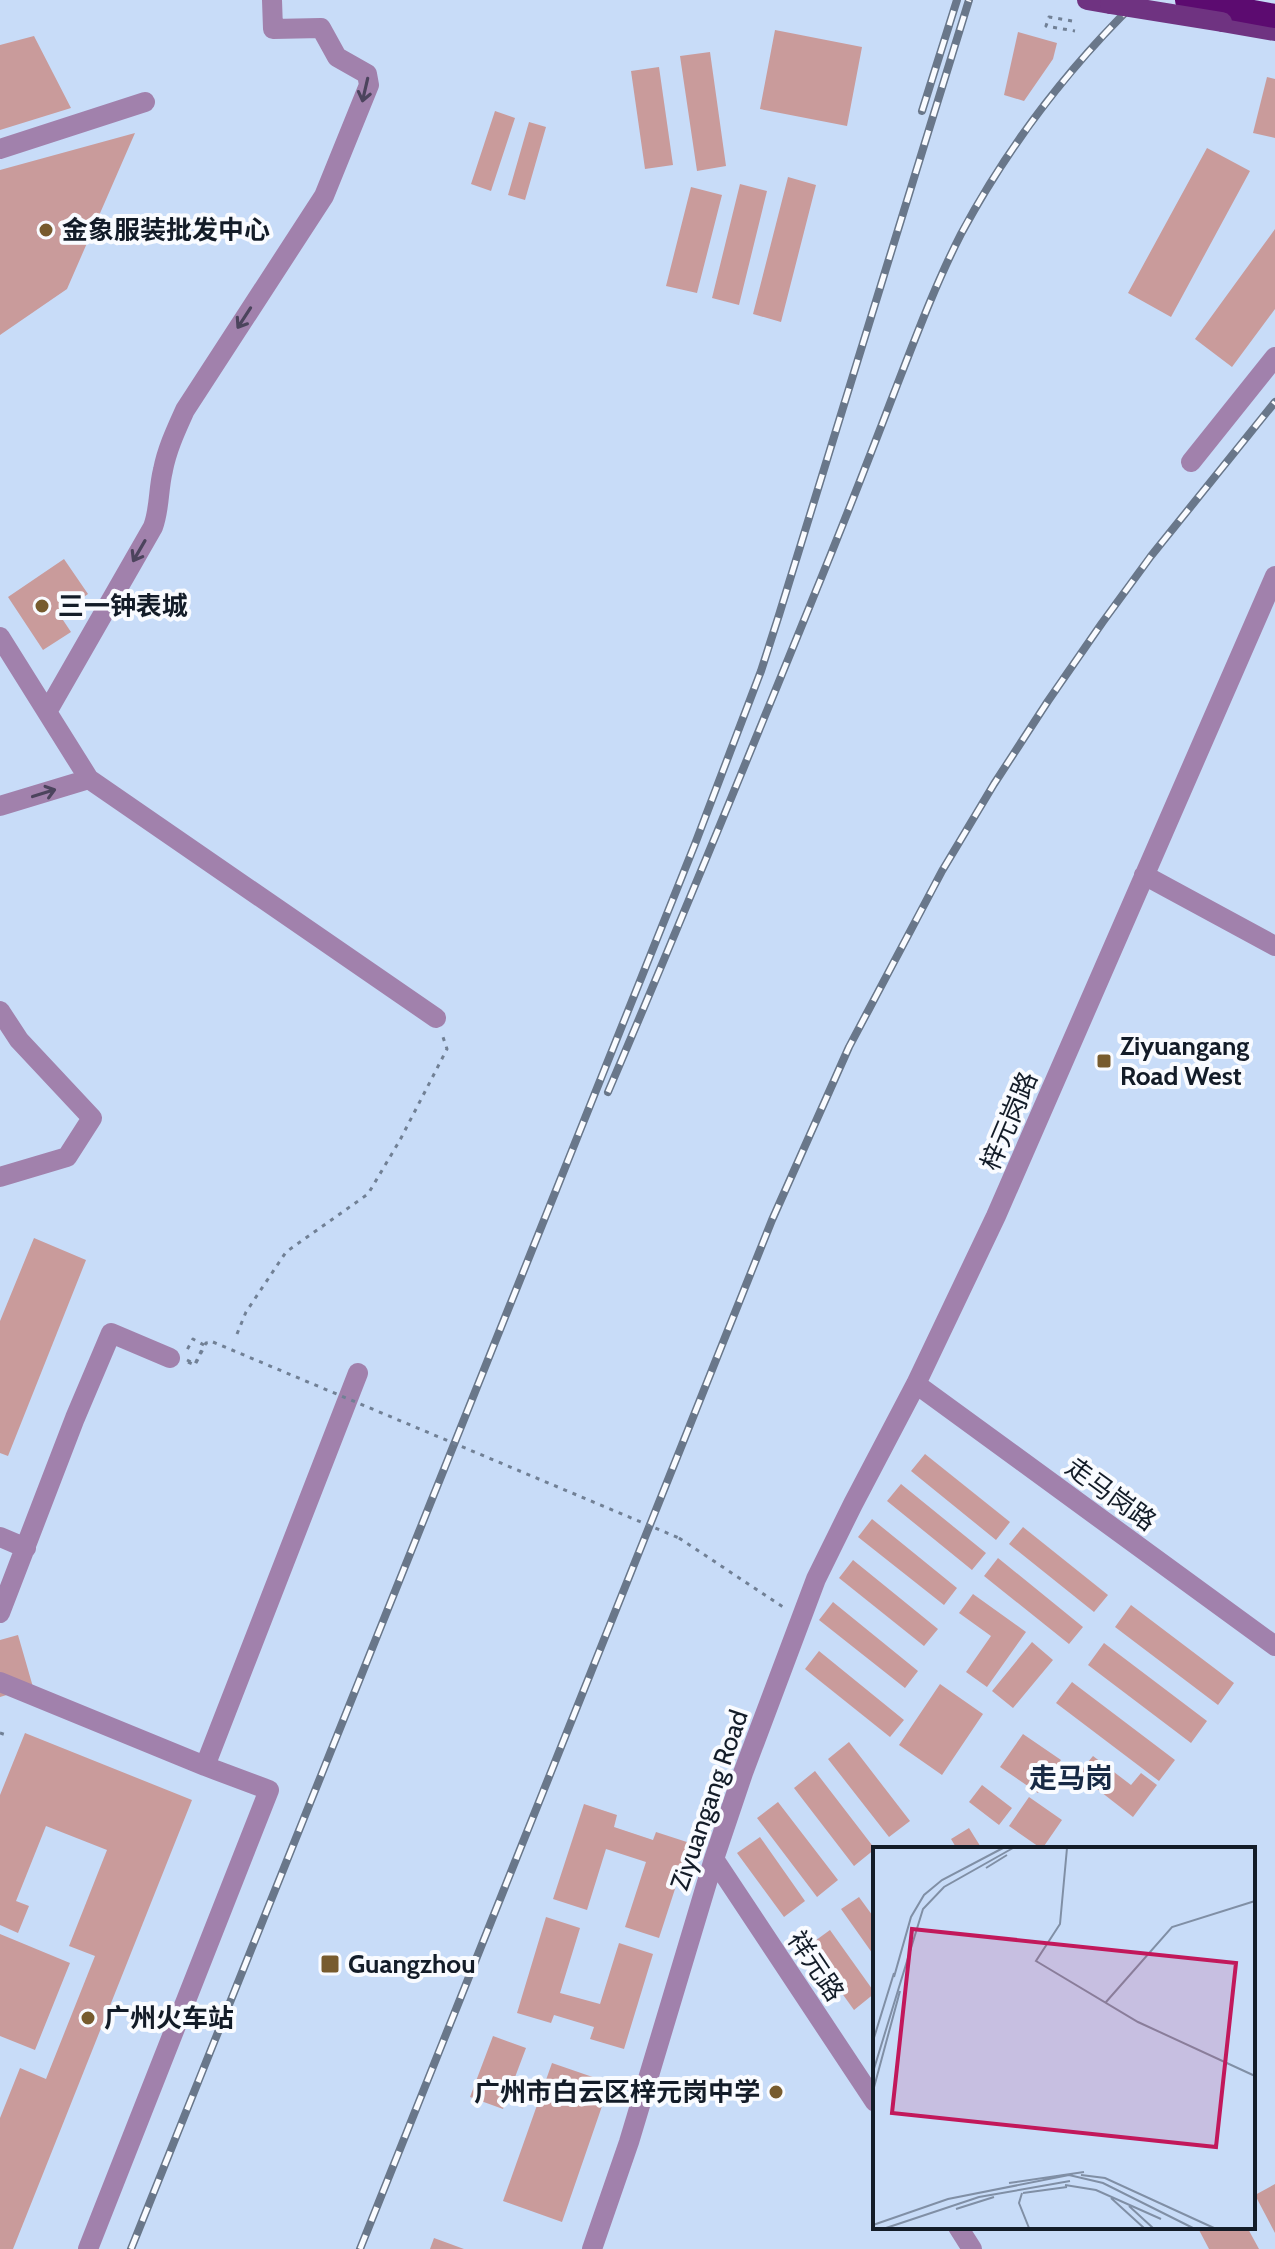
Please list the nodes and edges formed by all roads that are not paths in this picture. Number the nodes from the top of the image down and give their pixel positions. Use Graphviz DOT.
graph roads {
  1 [pos="272,0"];
  2 [pos="1087,0"];
  3 [pos="1187,0"];
  4 [pos="1275,16"];
  5 [pos="1275,31"];
  6 [pos="145,102"];
  7 [pos="0,149"];
  8 [pos="1275,357"];
  9 [pos="1191,462"];
  10 [pos="1275,576"];
  11 [pos="0,637"];
  12 [pos="47,712"];
  13 [pos="89,779"];
  14 [pos="0,806"];
  15 [pos="1144,875"];
  16 [pos="1275,946"];
  17 [pos="0,1011"];
  18 [pos="436,1018"];
  19 [pos="0,1177"];
  20 [pos="177,1358"];
  21 [pos="358,1373"];
  22 [pos="916,1384"];
  23 [pos="0,1537"];
  24 [pos="26,1548"];
  25 [pos="0,1613"];
  26 [pos="1275,1646"];
  27 [pos="0,1682"];
  28 [pos="205,1766"];
  29 [pos="714,1859"];
  30 [pos="873,2099"];
  31 [pos="959,2229"];
  32 [pos="88,2249"];
  33 [pos="592,2249"];
  34 [pos="972,2249"];
  1 -- 12 [label="street, one-way"];
  2 -- 5 [label="main road, bridge"];
  3 -- 4 [label="highway"];
  6 -- 7 [label="street"];
  8 -- 9 [label="street"];
  10 -- 15 [label="street, 梓元岗路"];
  11 -- 12 [label="street"];
  12 -- 13 [label="street"];
  14 -- 13 [label="street, one-way"];
  13 -- 18 [label="street"];
  15 -- 16 [label="street"];
  15 -- 22 [label="street, 梓元岗路"];
  17 -- 19 [label="street"];
  20 -- 24 [label="street"];
  21 -- 28 [label="street"];
  22 -- 26 [label="street, 走马岗路"];
  22 -- 29 [label="street, Ziyuangang Road"];
  23 -- 24 [label="street"];
  24 -- 25 [label="street"];
  27 -- 28 [label="street"];
  28 -- 32 [label="street"];
  29 -- 30 [label="street, 祥元路"];
  29 -- 33 [label="street, Ziyuangang Road"];
  31 -- 34 [label="street"];
}
